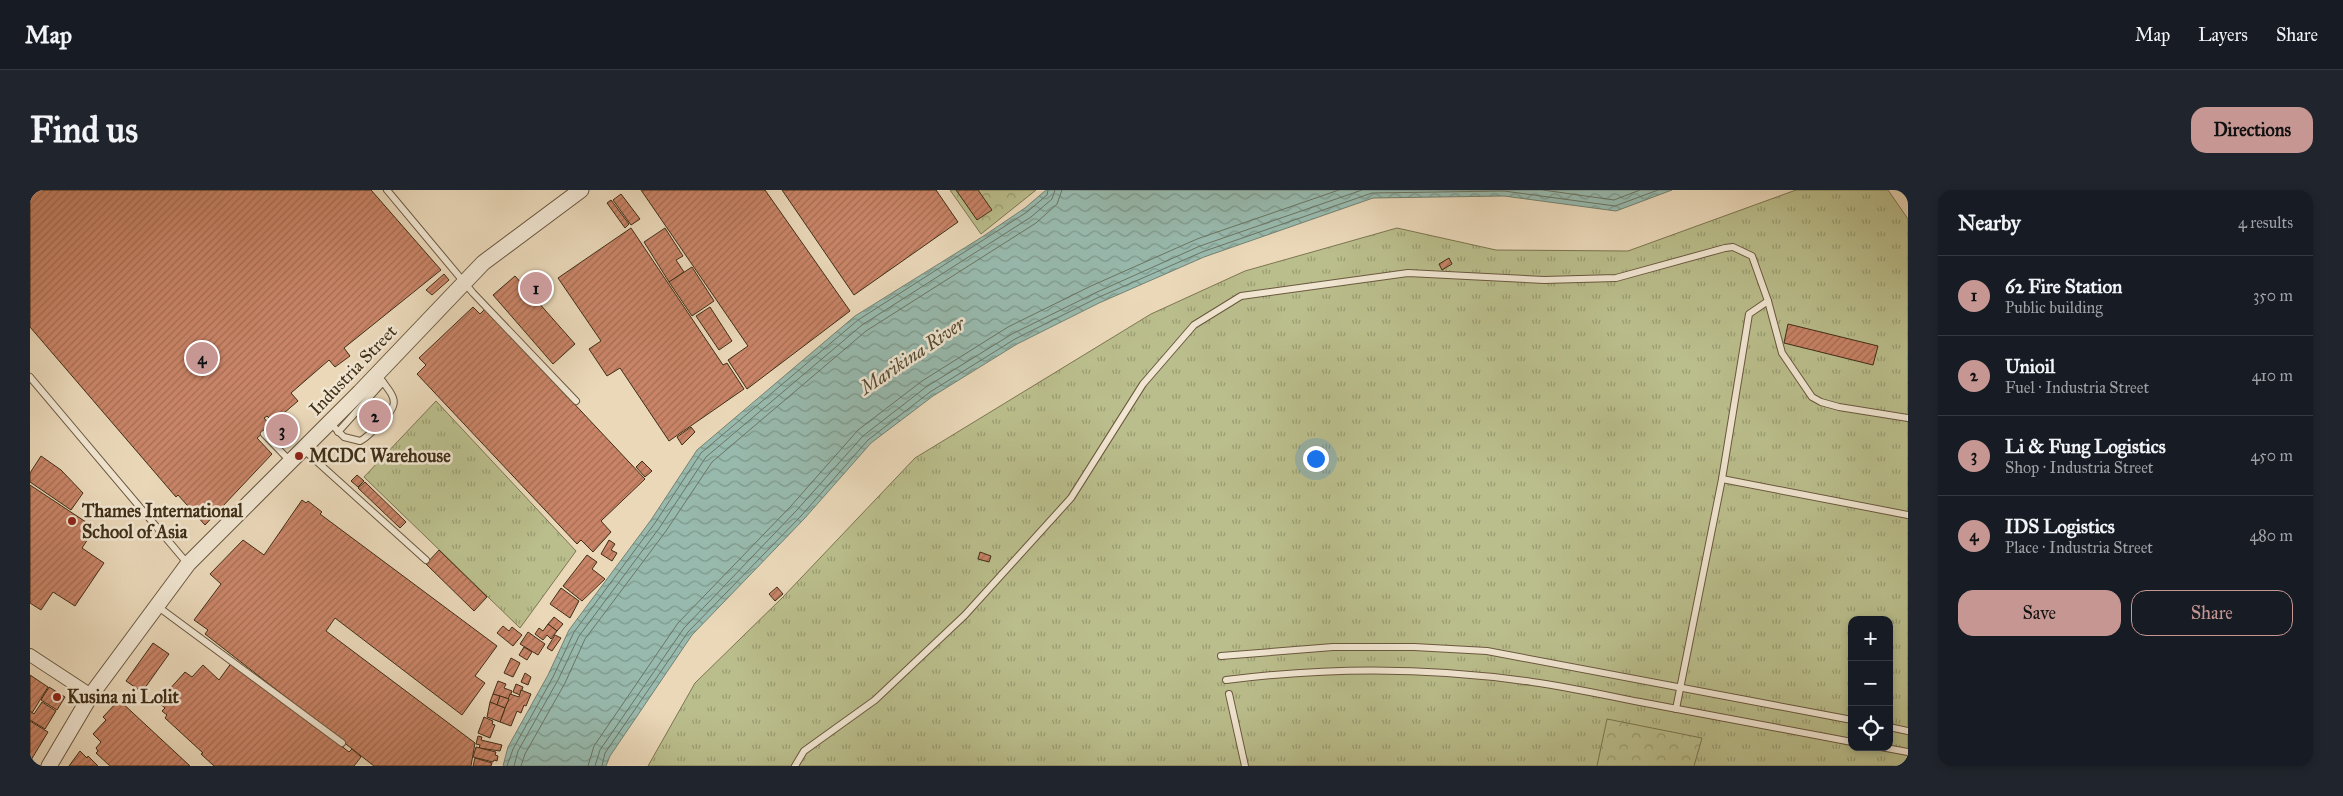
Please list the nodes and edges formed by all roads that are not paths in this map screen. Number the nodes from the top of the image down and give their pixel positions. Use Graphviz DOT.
graph roads {
  1 [pos="387,190"];
  2 [pos="581,190"];
  3 [pos="463,281"];
  4 [pos="1768,301"];
  5 [pos="30,378"];
  6 [pos="380,378"];
  7 [pos="576,401"];
  8 [pos="1908,418"];
  9 [pos="334,427"];
  10 [pos="264,434"];
  11 [pos="303,449"];
  12 [pos="290,461"];
  13 [pos="1722,479"];
  14 [pos="1908,515"];
  15 [pos="426,560"];
  16 [pos="188,564"];
  17 [pos="157,606"];
  18 [pos="30,655"];
  19 [pos="1221,656"];
  20 [pos="1226,680"];
  21 [pos="1681,686"];
  22 [pos="1229,694"];
  23 [pos="92,695"];
  24 [pos="1676,709"];
  25 [pos="1848,719"];
  26 [pos="1893,728"];
  27 [pos="1908,731"];
  28 [pos="1848,741"];
  29 [pos="342,743"];
  30 [pos="1893,749"];
  31 [pos="1908,752"];
  32 [pos="49,766"];
  33 [pos="795,766"];
  34 [pos="1245,766"];
  1 -- 3 [label="lane"];
  2 -- 3 [label="street, Industria Street"];
  3 -- 6 [label="street, Industria Street"];
  3 -- 7 [label="lane"];
  4 -- 8 [label="lane"];
  4 -- 13 [label="lane"];
  4 -- 33 [label="lane"];
  5 -- 16 [label="lane"];
  6 -- 9 [label="street, Industria Street"];
  6 -- 9 [label="lane"];
  9 -- 11 [label="street, Industria Street"];
  10 -- 12 [label="lane"];
  11 -- 12 [label="street, Industria Street"];
  11 -- 15 [label="lane"];
  12 -- 16 [label="street, Industria Street"];
  13 -- 14 [label="lane"];
  13 -- 21 [label="lane"];
  16 -- 17 [label="street, Industria Street"];
  17 -- 23 [label="street, Industria Street"];
  17 -- 29 [label="lane"];
  18 -- 23 [label="street"];
  19 -- 21 [label="lane"];
  20 -- 24 [label="lane"];
  21 -- 24 [label="lane"];
  21 -- 25 [label="lane"];
  22 -- 34 [label="lane"];
  23 -- 32 [label="street, Industria Street"];
  24 -- 28 [label="lane"];
  26 -- 27 [label="lane"];
  30 -- 31 [label="lane"];
}
